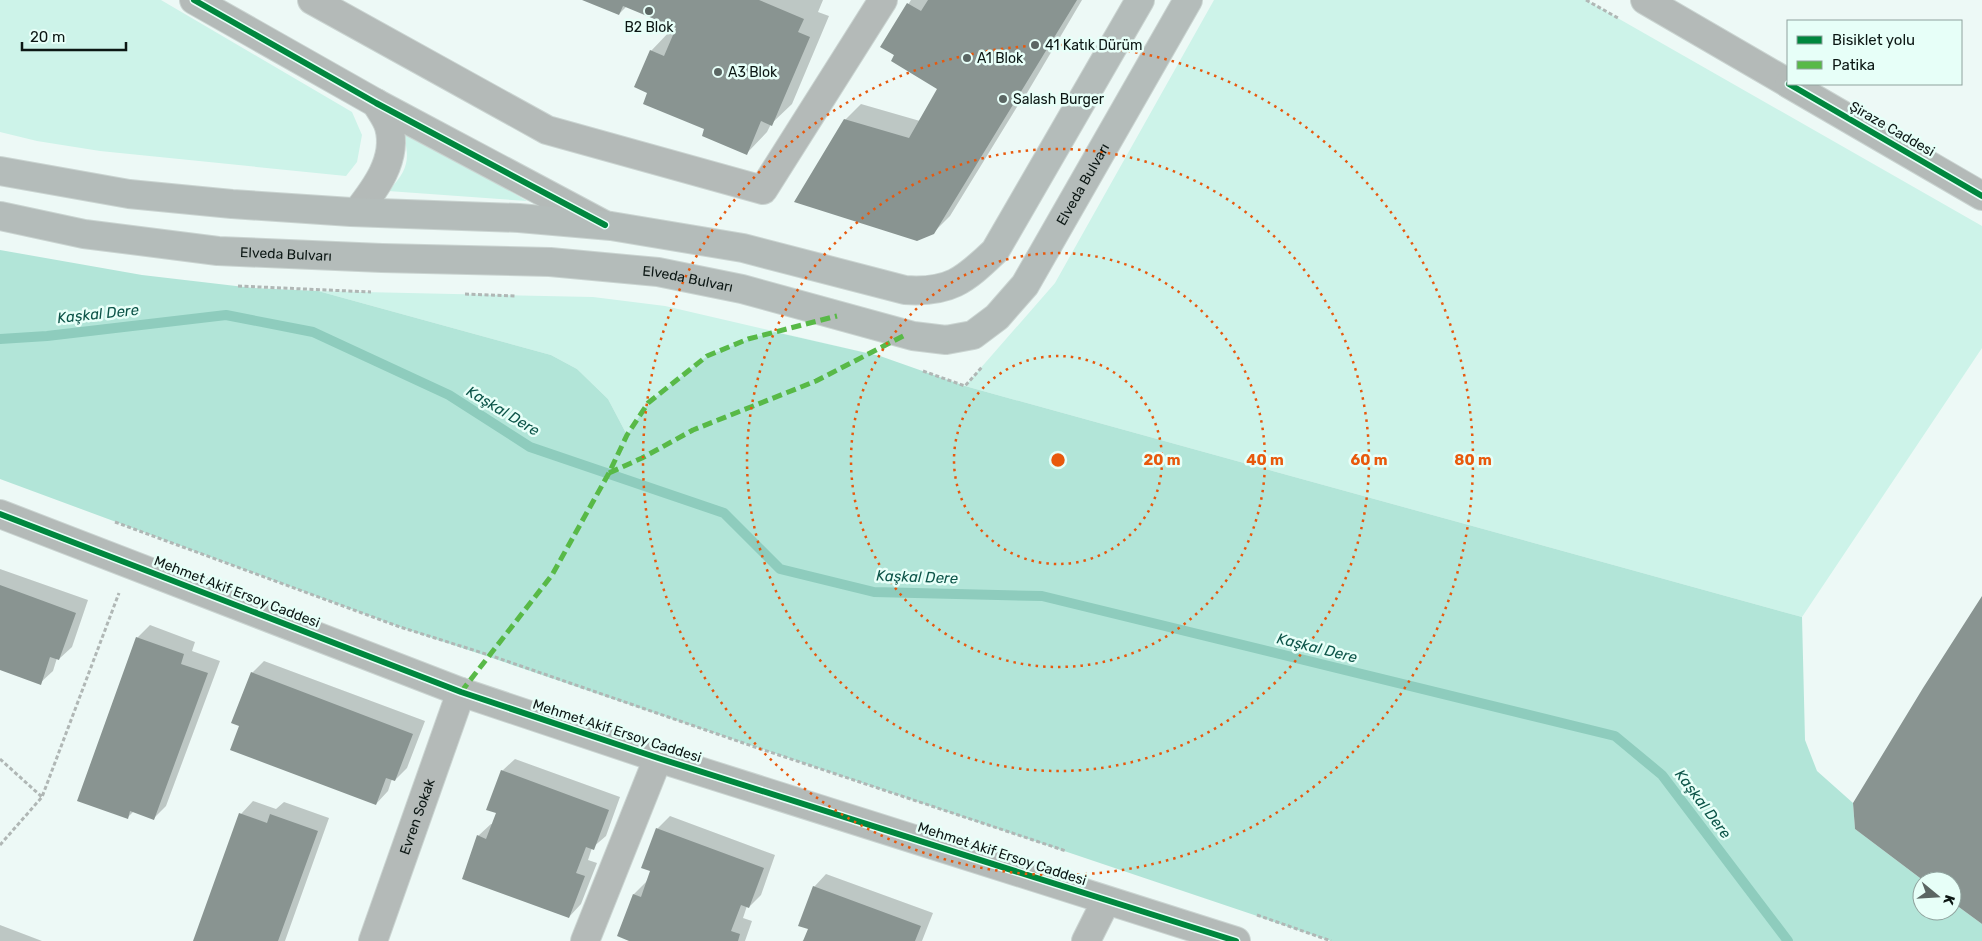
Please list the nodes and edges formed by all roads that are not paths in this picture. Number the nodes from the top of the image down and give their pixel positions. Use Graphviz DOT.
graph roads {
  1 [pos="194,0"];
  2 [pos="312,0"];
  3 [pos="883,0"];
  4 [pos="1140,0"];
  5 [pos="1188,0"];
  6 [pos="1645,0"];
  7 [pos="1787,83"];
  8 [pos="1790,85"];
  9 [pos="376,103"];
  10 [pos="0,171"];
  11 [pos="1982,196"];
  12 [pos="357,212"];
  13 [pos="0,216"];
  14 [pos="605,225"];
  15 [pos="0,514"];
  16 [pos="461,692"];
  17 [pos="658,758"];
  18 [pos="1106,901"];
  19 [pos="374,941"];
  20 [pos="585,941"];
  21 [pos="1086,941"];
  22 [pos="1236,941"];
  1 -- 9 [label="street"];
  2 -- 3 [label="street"];
  4 -- 14 [label="main road"];
  5 -- 13 [label="main road, Elveda Bulvarı"];
  6 -- 7 [label="street, Şiraze Caddesi"];
  8 -- 11 [label="street, Şiraze Caddesi"];
  9 -- 12 [label="street"];
  9 -- 14 [label="street"];
  10 -- 12 [label="main road"];
  12 -- 14 [label="main road"];
  15 -- 16 [label="street, Mehmet Akif Ersoy Caddesi"];
  16 -- 17 [label="street, Mehmet Akif Ersoy Caddesi"];
  16 -- 19 [label="street, Evren Sokak"];
  17 -- 18 [label="street, Mehmet Akif Ersoy Caddesi"];
  17 -- 20 [label="street"];
  18 -- 21 [label="street"];
  18 -- 22 [label="street, Mehmet Akif Ersoy Caddesi"];
}
